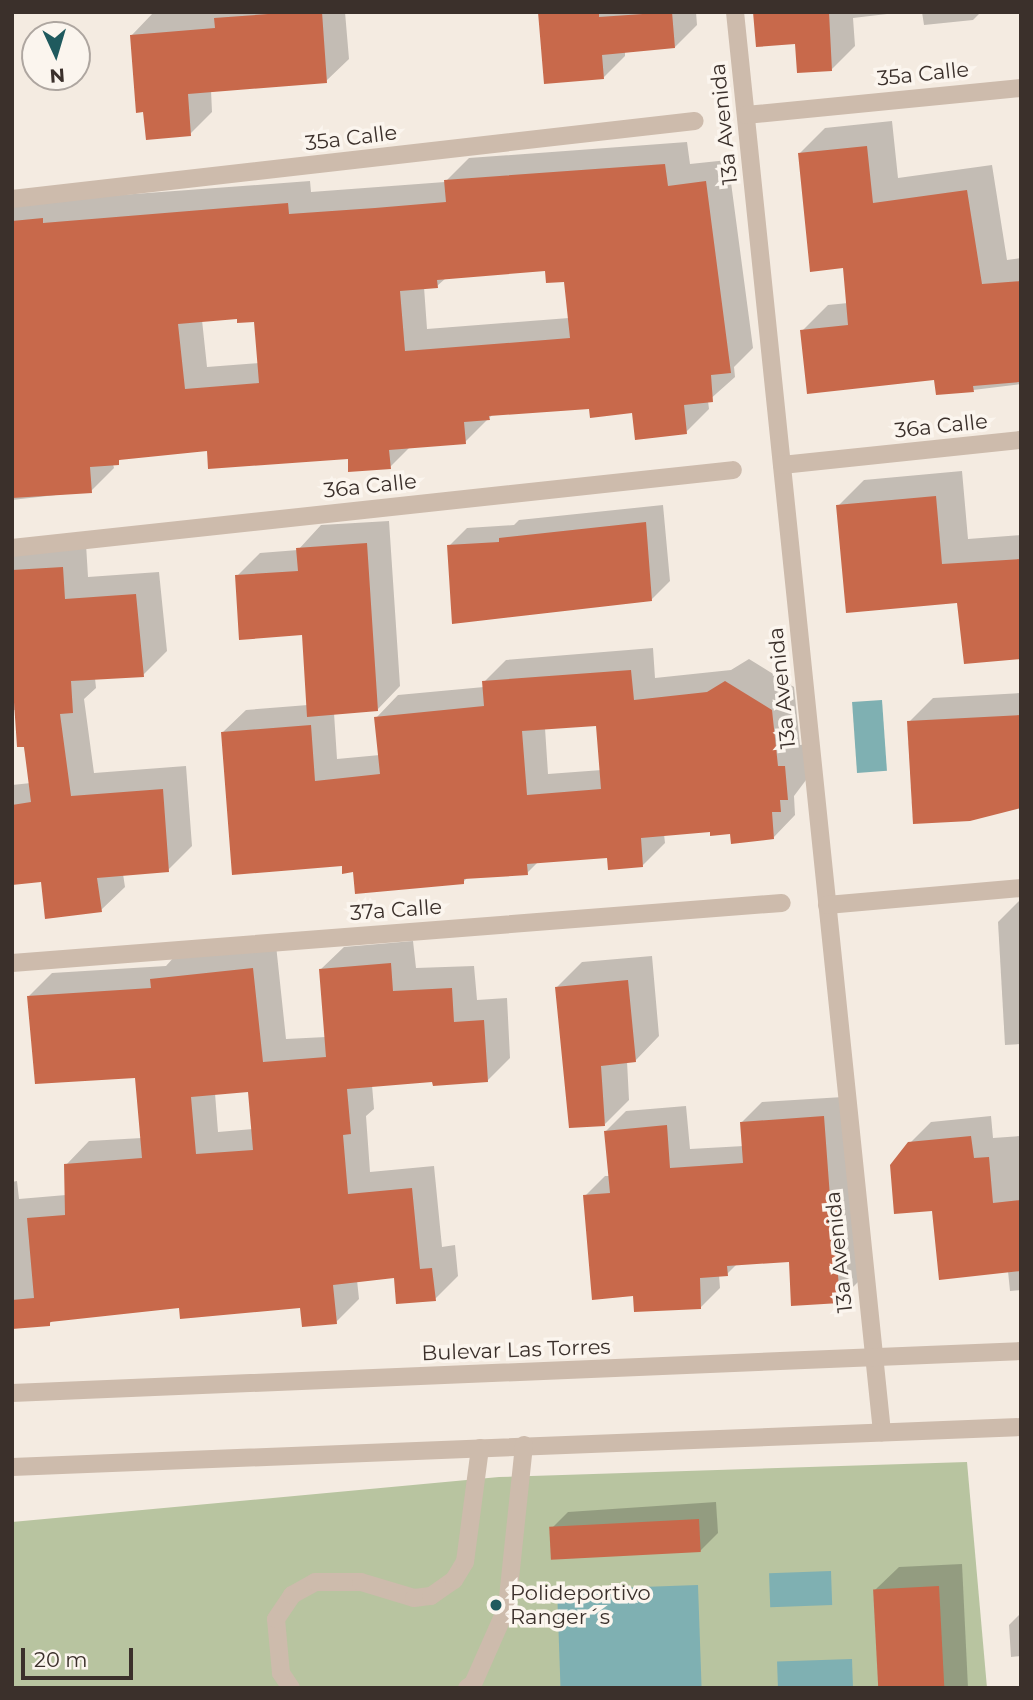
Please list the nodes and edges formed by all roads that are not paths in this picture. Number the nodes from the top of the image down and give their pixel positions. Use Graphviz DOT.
graph roads {
  1 [pos="735,12"];
  2 [pos="1021,88"];
  3 [pos="746,114"];
  4 [pos="695,121"];
  5 [pos="12,199"];
  6 [pos="1021,440"];
  7 [pos="782,466"];
  8 [pos="733,470"];
  9 [pos="12,548"];
  10 [pos="1021,888"];
  11 [pos="782,903"];
  12 [pos="827,905"];
  13 [pos="12,963"];
  14 [pos="1021,1351"];
  15 [pos="873,1358"];
  16 [pos="12,1393"];
  17 [pos="1021,1427"];
  18 [pos="881,1433"];
  19 [pos="524,1444"];
  20 [pos="480,1448"];
  21 [pos="12,1468"];
  22 [pos="291,1688"];
  23 [pos="467,1688"];
  1 -- 3 [label="street, 13a Avenida"];
  2 -- 3 [label="street, 35a Calle"];
  3 -- 7 [label="street, 13a Avenida"];
  4 -- 5 [label="street, 35a Calle"];
  6 -- 7 [label="street, 36a Calle"];
  7 -- 12 [label="street, 13a Avenida"];
  8 -- 9 [label="street, 36a Calle"];
  10 -- 12 [label="street"];
  11 -- 13 [label="street, 37a Calle"];
  12 -- 15 [label="street, 13a Avenida"];
  14 -- 15 [label="street, Bulevar Las Torres"];
  15 -- 16 [label="street, Bulevar Las Torres"];
  15 -- 18 [label="street, 13a Avenida"];
  17 -- 18 [label="street"];
  18 -- 19 [label="street"];
  19 -- 20 [label="street"];
  19 -- 23 [label="street"];
  20 -- 21 [label="street"];
  20 -- 22 [label="street"];
}
